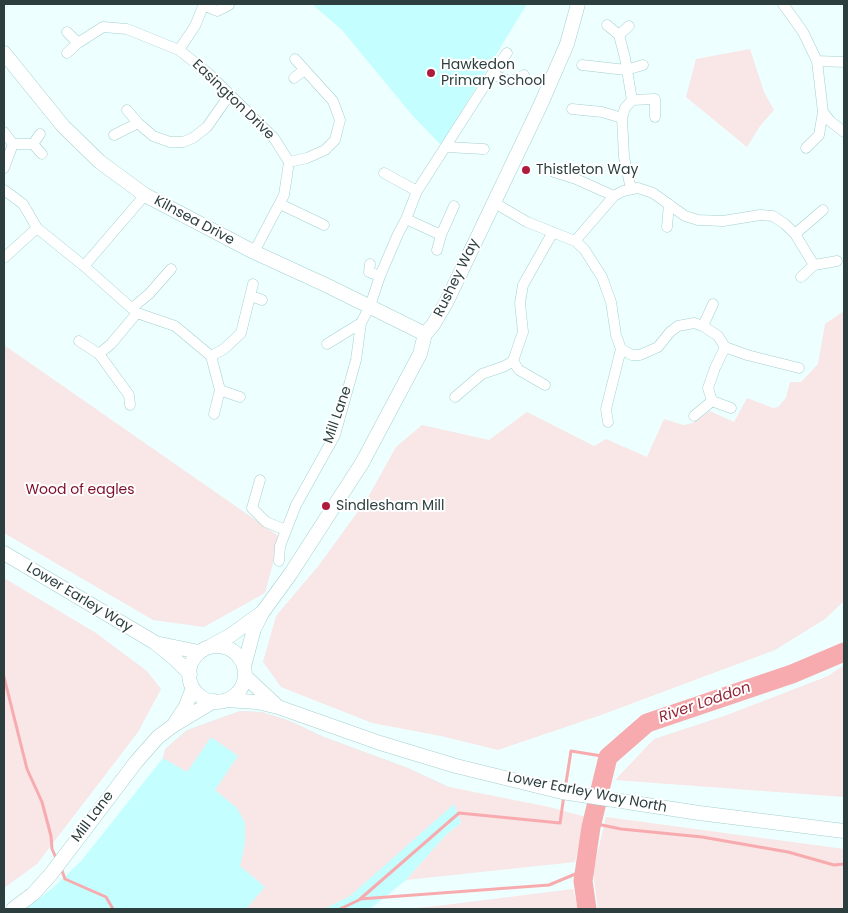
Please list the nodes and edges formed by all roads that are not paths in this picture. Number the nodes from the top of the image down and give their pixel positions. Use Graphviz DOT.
graph roads {
  1 [pos="203,4"];
  2 [pos="578,4"];
  3 [pos="783,4"];
  4 [pos="228,5"];
  5 [pos="607,25"];
  6 [pos="629,26"];
  7 [pos="68,32"];
  8 [pos="619,35"];
  9 [pos="78,43"];
  10 [pos="179,50"];
  11 [pos="4,52"];
  12 [pos="67,53"];
  13 [pos="507,53"];
  14 [pos="295,59"];
  15 [pos="818,61"];
  16 [pos="844,62"];
  17 [pos="582,65"];
  18 [pos="643,65"];
  19 [pos="304,70"];
  20 [pos="626,70"];
  21 [pos="492,74"];
  22 [pos="524,75"];
  23 [pos="294,78"];
  24 [pos="230,94"];
  25 [pos="632,100"];
  26 [pos="572,109"];
  27 [pos="127,110"];
  28 [pos="823,112"];
  29 [pos="655,117"];
  30 [pos="622,118"];
  31 [pos="138,123"];
  32 [pos="4,132"];
  33 [pos="844,132"];
  34 [pos="40,134"];
  35 [pos="114,135"];
  36 [pos="13,144"];
  37 [pos="33,144"];
  38 [pos="446,147"];
  39 [pos="484,148"];
  40 [pos="806,148"];
  41 [pos="42,154"];
  42 [pos="289,162"];
  43 [pos="4,168"];
  44 [pos="554,172"];
  45 [pos="384,174"];
  46 [pos="631,189"];
  47 [pos="4,190"];
  48 [pos="417,191"];
  49 [pos="144,196"];
  50 [pos="614,196"];
  51 [pos="493,202"];
  52 [pos="280,204"];
  53 [pos="669,204"];
  54 [pos="454,206"];
  55 [pos="823,210"];
  56 [pos="406,219"];
  57 [pos="324,225"];
  58 [pos="667,227"];
  59 [pos="37,228"];
  60 [pos="553,232"];
  61 [pos="795,234"];
  62 [pos="441,235"];
  63 [pos="575,241"];
  64 [pos="437,250"];
  65 [pos="254,252"];
  66 [pos="4,258"];
  67 [pos="837,261"];
  68 [pos="370,264"];
  69 [pos="814,265"];
  70 [pos="84,266"];
  71 [pos="171,269"];
  72 [pos="380,276"];
  73 [pos="801,277"];
  74 [pos="253,284"];
  75 [pos="251,296"];
  76 [pos="262,300"];
  77 [pos="713,304"];
  78 [pos="370,306"];
  79 [pos="134,310"];
  80 [pos="361,323"];
  81 [pos="703,326"];
  82 [pos="425,334"];
  83 [pos="79,341"];
  84 [pos="327,344"];
  85 [pos="725,347"];
  86 [pos="621,349"];
  87 [pos="99,354"];
  88 [pos="211,356"];
  89 [pos="513,361"];
  90 [pos="799,368"];
  91 [pos="545,384"];
  92 [pos="220,390"];
  93 [pos="240,397"];
  94 [pos="455,397"];
  95 [pos="712,401"];
  96 [pos="130,405"];
  97 [pos="731,408"];
  98 [pos="214,414"];
  99 [pos="694,416"];
  100 [pos="608,422"];
  101 [pos="260,480"];
  102 [pos="286,530"];
  103 [pos="4,553"];
  104 [pos="279,561"];
  105 [pos="262,613"];
  106 [pos="154,642"];
  107 [pos="205,650"];
  108 [pos="244,671"];
  109 [pos="190,674"];
  110 [pos="193,688"];
  111 [pos="220,701"];
  112 [pos="278,707"];
  113 [pos="174,725"];
  114 [pos="844,830"];
  115 [pos="13,909"];
  1 -- 4 [label="street"];
  1 -- 10 [label="street"];
  2 -- 51 [label="street, Rushey Way"];
  3 -- 15 [label="street"];
  5 -- 8 [label="street"];
  6 -- 8 [label="street"];
  7 -- 9 [label="street"];
  8 -- 20 [label="street"];
  9 -- 10 [label="street, Easington Drive"];
  9 -- 12 [label="street, Easington Drive"];
  10 -- 24 [label="street, Easington Drive"];
  11 -- 49 [label="street, Kilnsea Drive"];
  13 -- 21 [label="street, Mill Lane"];
  14 -- 19 [label="street"];
  15 -- 16 [label="street"];
  15 -- 28 [label="street"];
  17 -- 20 [label="street"];
  18 -- 20 [label="street"];
  19 -- 23 [label="street"];
  19 -- 42 [label="street"];
  20 -- 25 [label="street"];
  21 -- 22 [label="street"];
  21 -- 38 [label="street, Mill Lane"];
  24 -- 31 [label="street"];
  24 -- 42 [label="street, Easington Drive"];
  25 -- 29 [label="street"];
  25 -- 30 [label="street"];
  26 -- 30 [label="street"];
  27 -- 31 [label="street"];
  28 -- 33 [label="street"];
  28 -- 40 [label="street"];
  30 -- 46 [label="street"];
  31 -- 35 [label="street"];
  32 -- 36 [label="street"];
  34 -- 37 [label="street"];
  36 -- 37 [label="street"];
  36 -- 43 [label="street"];
  37 -- 41 [label="street"];
  38 -- 39 [label="street"];
  38 -- 48 [label="street, Mill Lane"];
  42 -- 52 [label="street"];
  44 -- 50 [label="street"];
  45 -- 48 [label="street"];
  46 -- 50 [label="street"];
  46 -- 53 [label="street"];
  47 -- 59 [label="street"];
  48 -- 56 [label="street, Mill Lane"];
  49 -- 65 [label="street, Kilnsea Drive"];
  49 -- 70 [label="street"];
  50 -- 63 [label="street"];
  51 -- 60 [label="street"];
  51 -- 82 [label="street, Rushey Way"];
  52 -- 57 [label="street"];
  52 -- 65 [label="street"];
  53 -- 58 [label="street"];
  53 -- 61 [label="street"];
  54 -- 62 [label="street"];
  55 -- 61 [label="street"];
  56 -- 62 [label="street"];
  56 -- 72 [label="street, Mill Lane"];
  59 -- 66 [label="street"];
  59 -- 70 [label="street"];
  60 -- 63 [label="street"];
  60 -- 89 [label="street"];
  61 -- 69 [label="street"];
  62 -- 64 [label="street"];
  63 -- 86 [label="street"];
  65 -- 78 [label="street, Kilnsea Drive"];
  67 -- 69 [label="street"];
  68 -- 72 [label="street"];
  69 -- 73 [label="street"];
  70 -- 79 [label="street"];
  71 -- 79 [label="street"];
  72 -- 78 [label="street, Mill Lane"];
  74 -- 75 [label="street"];
  75 -- 76 [label="street"];
  75 -- 88 [label="street"];
  77 -- 81 [label="street"];
  78 -- 80 [label="street, Mill Lane"];
  78 -- 82 [label="street, Kilnsea Drive"];
  79 -- 87 [label="street"];
  79 -- 88 [label="street"];
  80 -- 84 [label="street"];
  80 -- 102 [label="street, Mill Lane"];
  81 -- 85 [label="street"];
  81 -- 86 [label="street"];
  82 -- 105 [label="street, Rushey Way"];
  83 -- 87 [label="street"];
  85 -- 90 [label="street"];
  85 -- 95 [label="street"];
  86 -- 100 [label="street"];
  87 -- 96 [label="street"];
  88 -- 92 [label="street"];
  89 -- 91 [label="street"];
  89 -- 94 [label="street"];
  92 -- 93 [label="street"];
  92 -- 98 [label="street"];
  95 -- 97 [label="street"];
  95 -- 99 [label="street"];
  101 -- 102 [label="street"];
  102 -- 104 [label="street, Mill Lane"];
  103 -- 106 [label="street, Lower Earley Way"];
  105 -- 107 [label="street, Rushey Way"];
  105 -- 108 [label="street, Rushey Way"];
  106 -- 107 [label="street, Lower Earley Way"];
  106 -- 109 [label="street, Lower Earley Way"];
  107 -- 108 [label="street"];
  107 -- 109 [label="street"];
  108 -- 111 [label="street"];
  108 -- 112 [label="street, Lower Earley Way North"];
  109 -- 110 [label="street"];
  110 -- 111 [label="street"];
  110 -- 113 [label="street, Mill Lane"];
  111 -- 112 [label="street, Lower Earley Way North"];
  111 -- 113 [label="street, Mill Lane"];
  112 -- 114 [label="street, Lower Earley Way North"];
  113 -- 115 [label="street, Mill Lane"];
}
